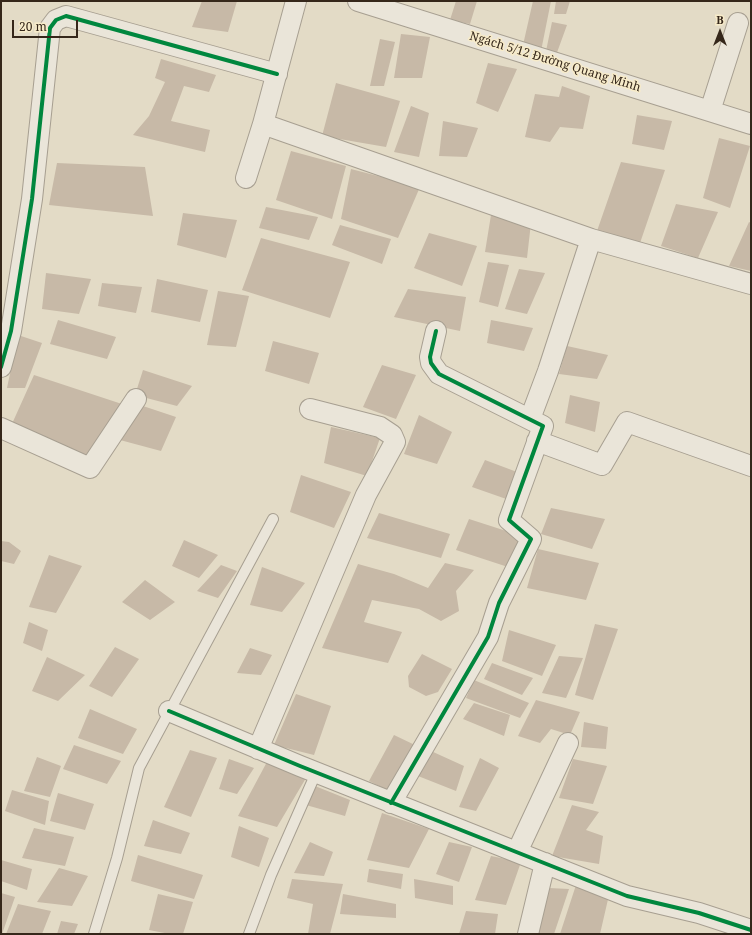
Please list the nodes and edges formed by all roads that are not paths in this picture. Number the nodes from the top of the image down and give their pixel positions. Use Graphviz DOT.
graph roads {
  1 [pos="296,1"];
  2 [pos="358,1"];
  3 [pos="738,22"];
  4 [pos="277,74"];
  5 [pos="710,111"];
  6 [pos="263,124"];
  7 [pos="751,124"];
  8 [pos="246,178"];
  9 [pos="591,239"];
  10 [pos="751,284"];
  11 [pos="436,331"];
  12 [pos="1,367"];
  13 [pos="136,399"];
  14 [pos="310,409"];
  15 [pos="530,419"];
  16 [pos="1,428"];
  17 [pos="537,441"];
  18 [pos="751,466"];
  19 [pos="272,519"];
  20 [pos="169,711"];
  21 [pos="568,743"];
  22 [pos="258,749"];
  23 [pos="316,773"];
  24 [pos="392,803"];
  25 [pos="517,852"];
  26 [pos="545,863"];
  27 [pos="751,930"];
  28 [pos="94,934"];
  29 [pos="249,934"];
  30 [pos="528,934"];
  1 -- 4 [label="street"];
  2 -- 5 [label="street, Ngách 5/12 Đường Quang Minh"];
  3 -- 5 [label="street"];
  4 -- 6 [label="street"];
  4 -- 12 [label="street"];
  5 -- 7 [label="street, Ngách 5/12 Đường Quang Minh"];
  6 -- 8 [label="street"];
  6 -- 9 [label="street"];
  9 -- 10 [label="street"];
  9 -- 15 [label="street"];
  11 -- 15 [label="street"];
  13 -- 16 [label="street"];
  14 -- 22 [label="street"];
  15 -- 17 [label="street"];
  17 -- 18 [label="street"];
  17 -- 24 [label="street"];
  19 -- 20 [label="lane"];
  20 -- 22 [label="street"];
  20 -- 28 [label="lane"];
  21 -- 25 [label="street"];
  22 -- 23 [label="street"];
  23 -- 24 [label="street"];
  23 -- 29 [label="lane"];
  24 -- 25 [label="street"];
  25 -- 26 [label="street"];
  26 -- 27 [label="street"];
  26 -- 30 [label="street"];
}
